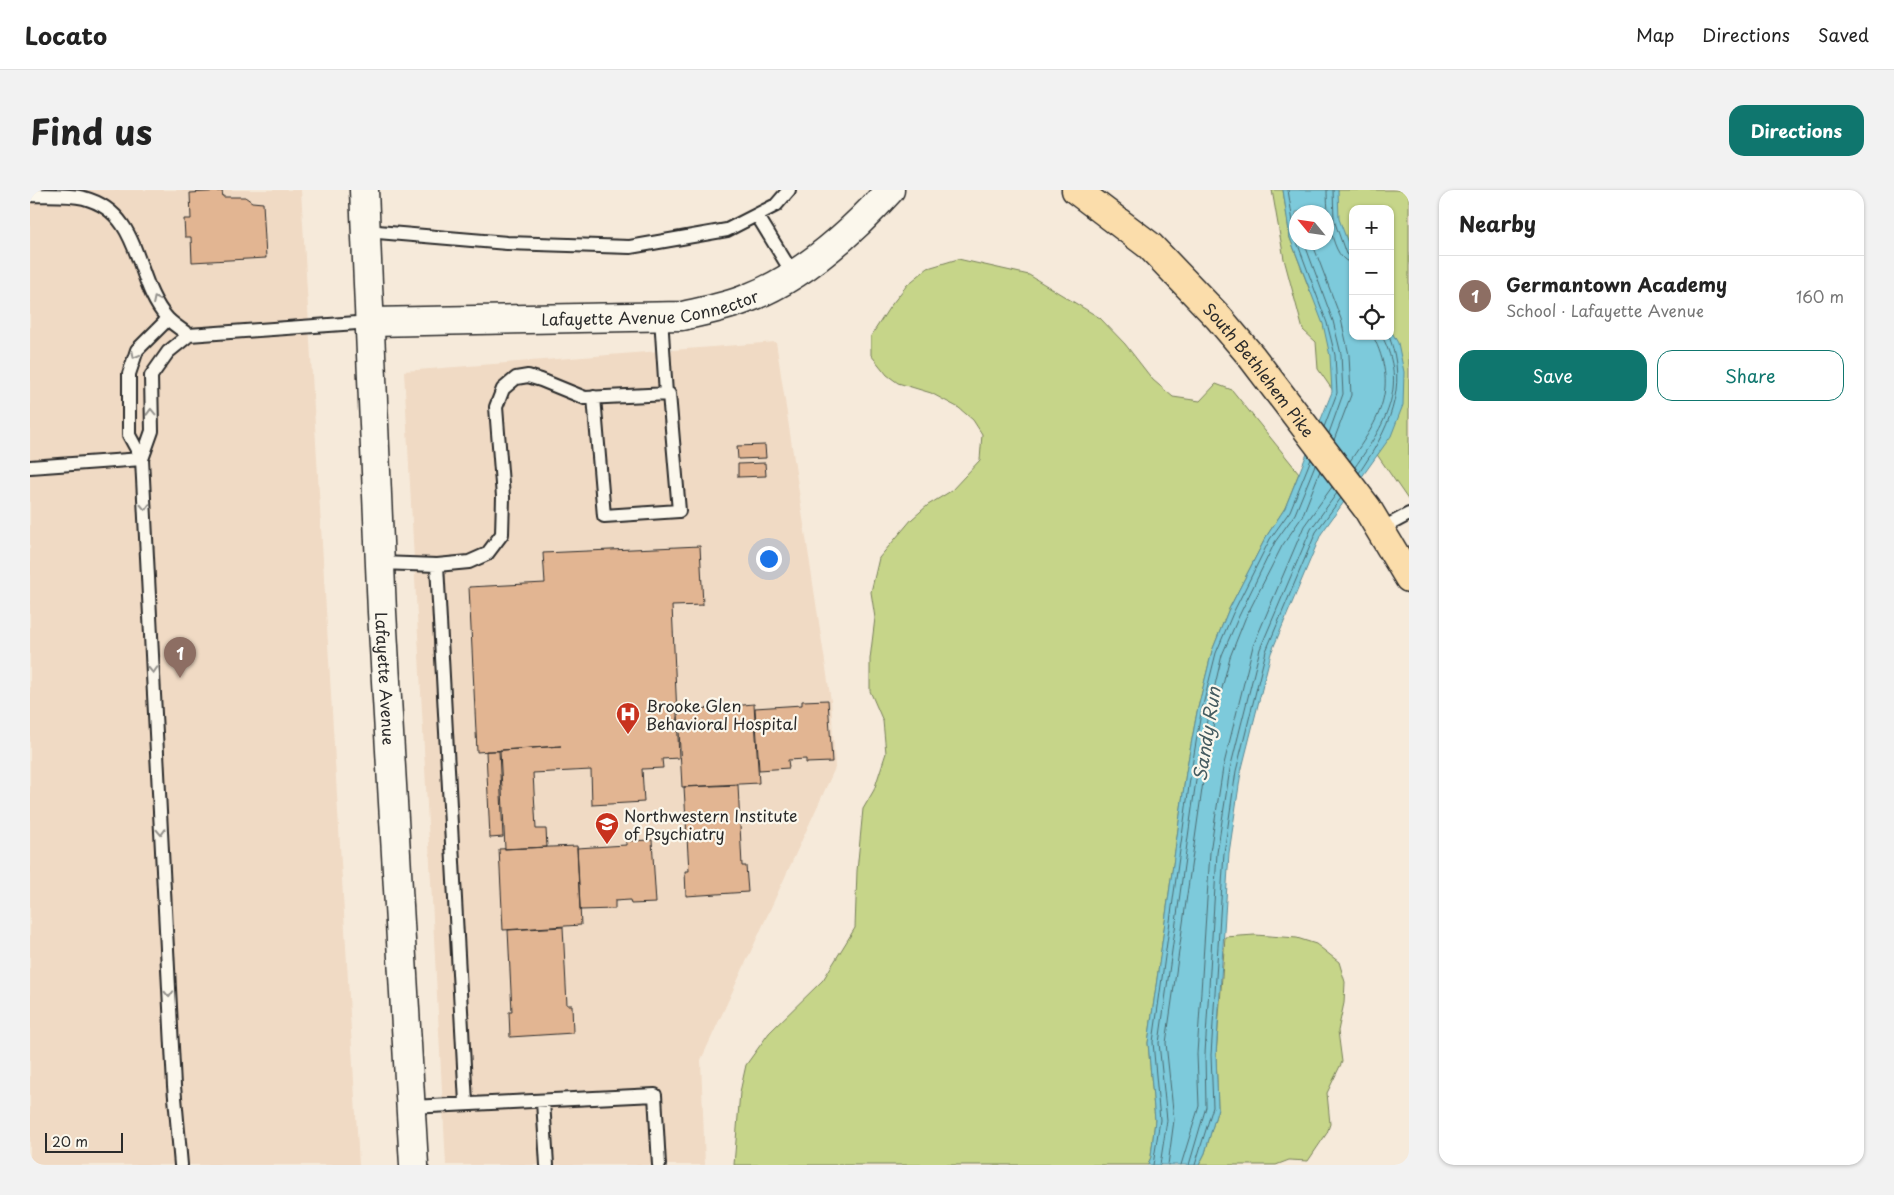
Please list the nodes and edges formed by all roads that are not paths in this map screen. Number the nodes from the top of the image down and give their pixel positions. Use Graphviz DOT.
graph roads {
  1 [pos="364,190"];
  2 [pos="789,190"];
  3 [pos="890,190"];
  4 [pos="1076,190"];
  5 [pos="30,195"];
  6 [pos="757,215"];
  7 [pos="366,231"];
  8 [pos="793,274"];
  9 [pos="661,316"];
  10 [pos="168,320"];
  11 [pos="371,322"];
  12 [pos="189,335"];
  13 [pos="666,394"];
  14 [pos="594,397"];
  15 [pos="142,459"];
  16 [pos="30,467"];
  17 [pos="1409,514"];
  18 [pos="1374,518"];
  19 [pos="380,563"];
  20 [pos="437,565"];
  21 [pos="1409,578"];
  22 [pos="543,1101"];
  23 [pos="466,1104"];
  24 [pos="411,1107"];
  25 [pos="181,1165"];
  26 [pos="414,1165"];
  27 [pos="547,1165"];
  28 [pos="659,1165"];
  1 -- 7 [label="main road, Lafayette Avenue"];
  2 -- 6 [label="lane"];
  3 -- 8 [label="main road, Lafayette Avenue Connector"];
  4 -- 18 [label="main road, South Bethlehem Pike"];
  10 -- 5 [label="lane, one-way"];
  6 -- 7 [label="lane"];
  6 -- 8 [label="lane"];
  7 -- 11 [label="main road, Lafayette Avenue"];
  8 -- 9 [label="main road, Lafayette Avenue Connector"];
  9 -- 11 [label="main road, Lafayette Avenue Connector"];
  9 -- 13 [label="lane"];
  10 -- 12 [label="lane"];
  10 -- 15 [label="lane, one-way"];
  11 -- 12 [label="lane"];
  11 -- 19 [label="main road, Lafayette Avenue"];
  15 -- 12 [label="lane, one-way"];
  13 -- 14 [label="lane"];
  13 -- 14 [label="lane"];
  14 -- 20 [label="lane"];
  15 -- 16 [label="lane"];
  15 -- 25 [label="lane, one-way"];
  17 -- 18 [label="lane"];
  18 -- 21 [label="main road, South Bethlehem Pike"];
  19 -- 20 [label="lane"];
  19 -- 24 [label="main road, Lafayette Avenue"];
  20 -- 23 [label="lane"];
  22 -- 23 [label="lane"];
  22 -- 27 [label="lane"];
  22 -- 28 [label="lane"];
  23 -- 24 [label="lane"];
  24 -- 26 [label="main road, Lafayette Avenue"];
}
